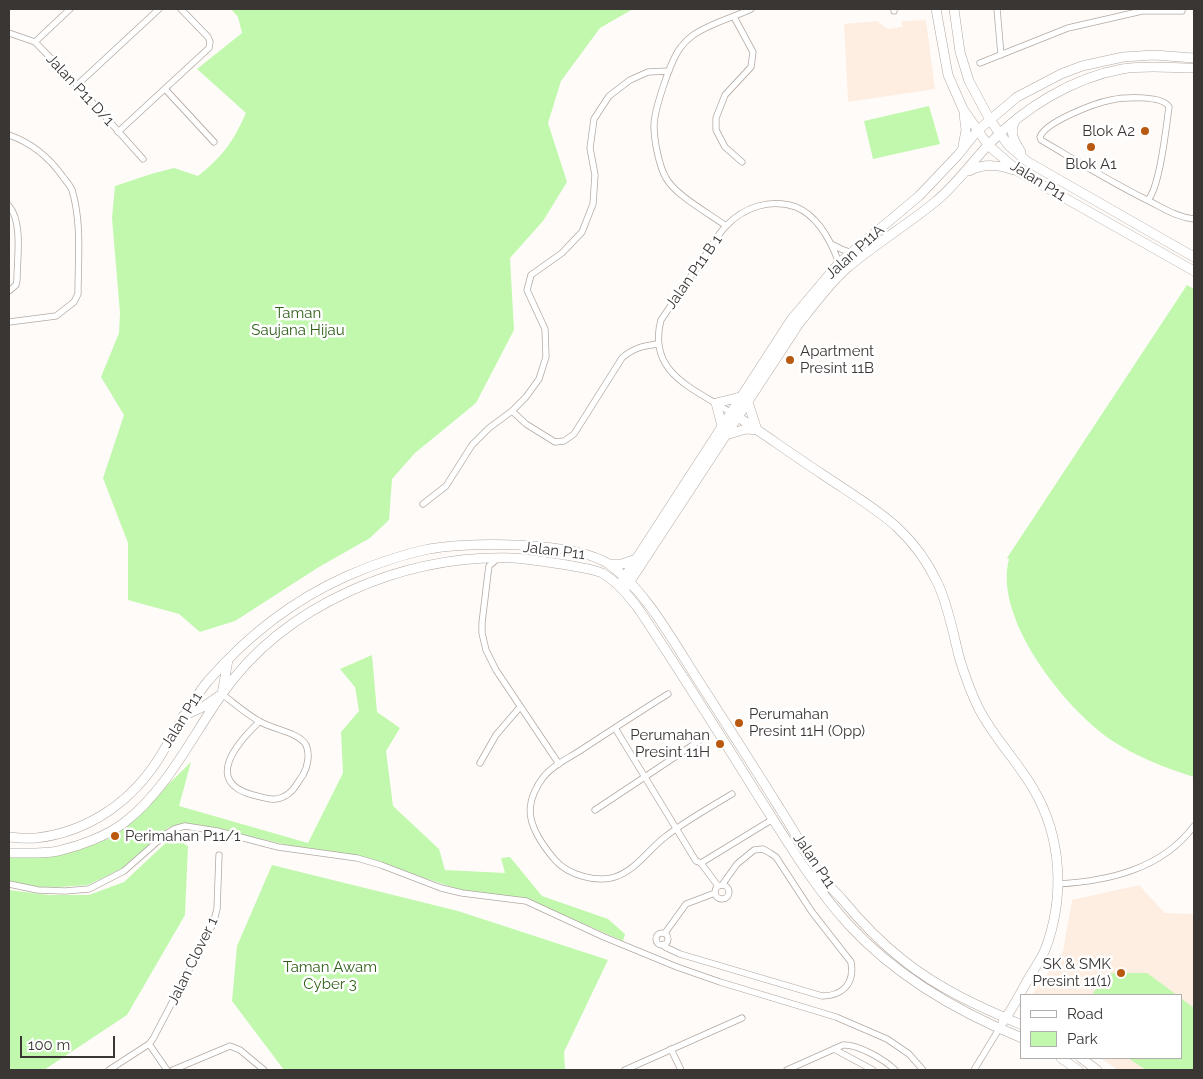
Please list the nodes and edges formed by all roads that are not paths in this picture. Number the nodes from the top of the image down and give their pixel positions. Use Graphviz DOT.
graph roads {
  1 [pos="70,9"];
  2 [pos="159,9"];
  3 [pos="181,9"];
  4 [pos="751,9"];
  5 [pos="936,9"];
  6 [pos="954,9"];
  7 [pos="997,9"];
  8 [pos="1157,10"];
  9 [pos="1182,11"];
  10 [pos="734,17"];
  11 [pos="9,32"];
  12 [pos="35,42"];
  13 [pos="1001,55"];
  14 [pos="1194,58"];
  15 [pos="980,63"];
  16 [pos="1194,68"];
  17 [pos="669,71"];
  18 [pos="77,85"];
  19 [pos="165,90"];
  20 [pos="980,101"];
  21 [pos="1010,102"];
  22 [pos="963,109"];
  23 [pos="1016,118"];
  24 [pos="990,120"];
  25 [pos="977,131"];
  26 [pos="118,132"];
  27 [pos="1000,134"];
  28 [pos="9,135"];
  29 [pos="214,142"];
  30 [pos="988,145"];
  31 [pos="958,155"];
  32 [pos="143,159"];
  33 [pos="742,162"];
  34 [pos="1028,162"];
  35 [pos="1019,172"];
  36 [pos="965,173"];
  37 [pos="1148,200"];
  38 [pos="9,206"];
  39 [pos="1194,219"];
  40 [pos="726,226"];
  41 [pos="831,244"];
  42 [pos="852,253"];
  43 [pos="1194,257"];
  44 [pos="839,263"];
  45 [pos="1194,271"];
  46 [pos="9,291"];
  47 [pos="9,322"];
  48 [pos="657,344"];
  49 [pos="744,400"];
  50 [pos="716,403"];
  51 [pos="512,411"];
  52 [pos="734,415"];
  53 [pos="722,426"];
  54 [pos="757,430"];
  55 [pos="726,435"];
  56 [pos="423,504"];
  57 [pos="499,558"];
  58 [pos="472,559"];
  59 [pos="636,559"];
  60 [pos="609,564"];
  61 [pos="488,573"];
  62 [pos="628,580"];
  63 [pos="621,588"];
  64 [pos="228,660"];
  65 [pos="222,694"];
  66 [pos="668,694"];
  67 [pos="520,707"];
  68 [pos="183,716"];
  69 [pos="259,722"];
  70 [pos="614,728"];
  71 [pos="700,742"];
  72 [pos="480,763"];
  73 [pos="559,764"];
  74 [pos="644,777"];
  75 [pos="732,794"];
  76 [pos="775,801"];
  77 [pos="595,810"];
  78 [pos="774,819"];
  79 [pos="791,826"];
  80 [pos="1194,826"];
  81 [pos="676,829"];
  82 [pos="9,837"];
  83 [pos="9,853"];
  84 [pos="219,855"];
  85 [pos="701,862"];
  86 [pos="9,884"];
  87 [pos="1058,884"];
  88 [pos="720,885"];
  89 [pos="715,893"];
  90 [pos="665,933"];
  91 [pos="664,944"];
  92 [pos="742,1018"];
  93 [pos="1006,1018"];
  94 [pos="1020,1024"];
  95 [pos="999,1029"];
  96 [pos="1020,1037"];
  97 [pos="150,1044"];
  98 [pos="671,1049"];
  99 [pos="834,1049"];
  100 [pos="1062,1059"];
  101 [pos="1081,1059"];
  102 [pos="892,1069"];
  103 [pos="109,1070"];
  104 [pos="167,1070"];
  105 [pos="173,1070"];
  106 [pos="264,1070"];
  107 [pos="625,1070"];
  108 [pos="681,1070"];
  109 [pos="787,1070"];
  110 [pos="873,1070"];
  111 [pos="923,1070"];
  112 [pos="974,1070"];
  113 [pos="1078,1070"];
  114 [pos="1097,1070"];
  1 -- 12 [label="street"];
  2 -- 18 [label="street"];
  3 -- 19 [label="street"];
  4 -- 10 [label="street"];
  5 -- 22 [label="main road, Jalan P11"];
  6 -- 20 [label="main road, Jalan P11"];
  7 -- 13 [label="street"];
  8 -- 9 [label="street"];
  8 -- 13 [label="street"];
  10 -- 17 [label="street"];
  10 -- 33 [label="street"];
  11 -- 12 [label="street, Jalan P11 D/1"];
  12 -- 18 [label="street, Jalan P11 D/1"];
  13 -- 15 [label="street"];
  14 -- 21 [label="main road, Jalan P11A"];
  16 -- 23 [label="main road, Jalan P11A"];
  17 -- 40 [label="street"];
  17 -- 51 [label="street"];
  18 -- 26 [label="street, Jalan P11 D/1"];
  19 -- 26 [label="street"];
  19 -- 29 [label="street"];
  20 -- 21 [label="main road"];
  20 -- 24 [label="main road, Jalan P11"];
  21 -- 24 [label="main road, Jalan P11A"];
  22 -- 25 [label="main road, Jalan P11"];
  22 -- 31 [label="main road"];
  23 -- 27 [label="main road, Jalan P11A"];
  23 -- 34 [label="main road"];
  24 -- 25 [label="main road, Jalan P11A"];
  24 -- 27 [label="main road, Jalan P11"];
  25 -- 30 [label="main road, Jalan P11"];
  25 -- 31 [label="main road, Jalan P11A"];
  26 -- 32 [label="street, Jalan P11 D/1"];
  27 -- 30 [label="main road, Jalan P11A"];
  27 -- 34 [label="main road, Jalan P11"];
  28 -- 47 [label="street"];
  30 -- 35 [label="main road, Jalan P11"];
  30 -- 36 [label="main road, Jalan P11A"];
  31 -- 42 [label="main road, Jalan P11A"];
  34 -- 43 [label="main road, Jalan P11"];
  35 -- 36 [label="main road"];
  35 -- 45 [label="main road, Jalan P11"];
  36 -- 49 [label="main road, Jalan P11A"];
  37 -- 37 [label="street"];
  37 -- 39 [label="street"];
  38 -- 46 [label="street"];
  40 -- 41 [label="street, Jalan P11 B 1"];
  40 -- 48 [label="street, Jalan P11 B 1"];
  41 -- 42 [label="street"];
  41 -- 44 [label="street, Jalan P11 B 1"];
  42 -- 44 [label="main road, Jalan P11A"];
  44 -- 49 [label="main road, Jalan P11A"];
  48 -- 50 [label="street"];
  48 -- 51 [label="street"];
  49 -- 50 [label="main road"];
  49 -- 52 [label="main road, Jalan P11A"];
  49 -- 54 [label="main road"];
  50 -- 52 [label="street"];
  50 -- 53 [label="main road"];
  51 -- 56 [label="street"];
  52 -- 53 [label="main road, Jalan P11A"];
  52 -- 54 [label="main road"];
  52 -- 55 [label="main road, Jalan P11A"];
  53 -- 59 [label="main road, Jalan P11A"];
  54 -- 55 [label="main road"];
  54 -- 87 [label="main road"];
  55 -- 62 [label="main road, Jalan P11A"];
  57 -- 58 [label="main road, Jalan P11"];
  57 -- 61 [label="street"];
  57 -- 63 [label="main road, Jalan P11"];
  58 -- 61 [label="street"];
  58 -- 65 [label="main road, Jalan P11"];
  59 -- 60 [label="main road"];
  59 -- 62 [label="main road, Jalan P11A"];
  60 -- 62 [label="main road, Jalan P11"];
  60 -- 64 [label="main road, Jalan P11"];
  61 -- 67 [label="street"];
  62 -- 63 [label="main road, Jalan P11A"];
  62 -- 76 [label="main road, Jalan P11"];
  63 -- 78 [label="main road, Jalan P11"];
  64 -- 65 [label="main road"];
  64 -- 68 [label="main road, Jalan P11"];
  65 -- 68 [label="main road"];
  65 -- 69 [label="street"];
  65 -- 83 [label="main road, Jalan P11"];
  66 -- 70 [label="street"];
  67 -- 72 [label="street"];
  67 -- 73 [label="street"];
  68 -- 82 [label="main road, Jalan P11"];
  69 -- 69 [label="street"];
  70 -- 73 [label="street"];
  70 -- 74 [label="street"];
  71 -- 74 [label="street"];
  73 -- 81 [label="street"];
  74 -- 77 [label="street"];
  74 -- 81 [label="street"];
  75 -- 81 [label="street"];
  76 -- 78 [label="main road"];
  76 -- 79 [label="main road, Jalan P11"];
  78 -- 79 [label="main road"];
  78 -- 85 [label="street"];
  78 -- 95 [label="main road, Jalan P11"];
  79 -- 93 [label="main road, Jalan P11"];
  80 -- 87 [label="street"];
  81 -- 85 [label="street"];
  84 -- 97 [label="street, Jalan Clover 1"];
  85 -- 88 [label="street"];
  86 -- 111 [label="street"];
  87 -- 93 [label="main road"];
  88 -- 89 [label="street"];
  88 -- 89 [label="street"];
  88 -- 91 [label="street"];
  89 -- 90 [label="street"];
  90 -- 91 [label="street"];
  90 -- 91 [label="street"];
  92 -- 98 [label="street"];
  93 -- 94 [label="main road, Jalan P11"];
  93 -- 95 [label="main road"];
  95 -- 96 [label="main road, Jalan P11"];
  95 -- 112 [label="street"];
  97 -- 103 [label="street, Jalan Clover 1"];
  97 -- 104 [label="street"];
  98 -- 107 [label="street"];
  98 -- 108 [label="street"];
  99 -- 102 [label="street"];
  99 -- 109 [label="street"];
  99 -- 110 [label="street"];
  100 -- 113 [label="main road"];
  101 -- 114 [label="main road"];
  105 -- 106 [label="street"];
}
